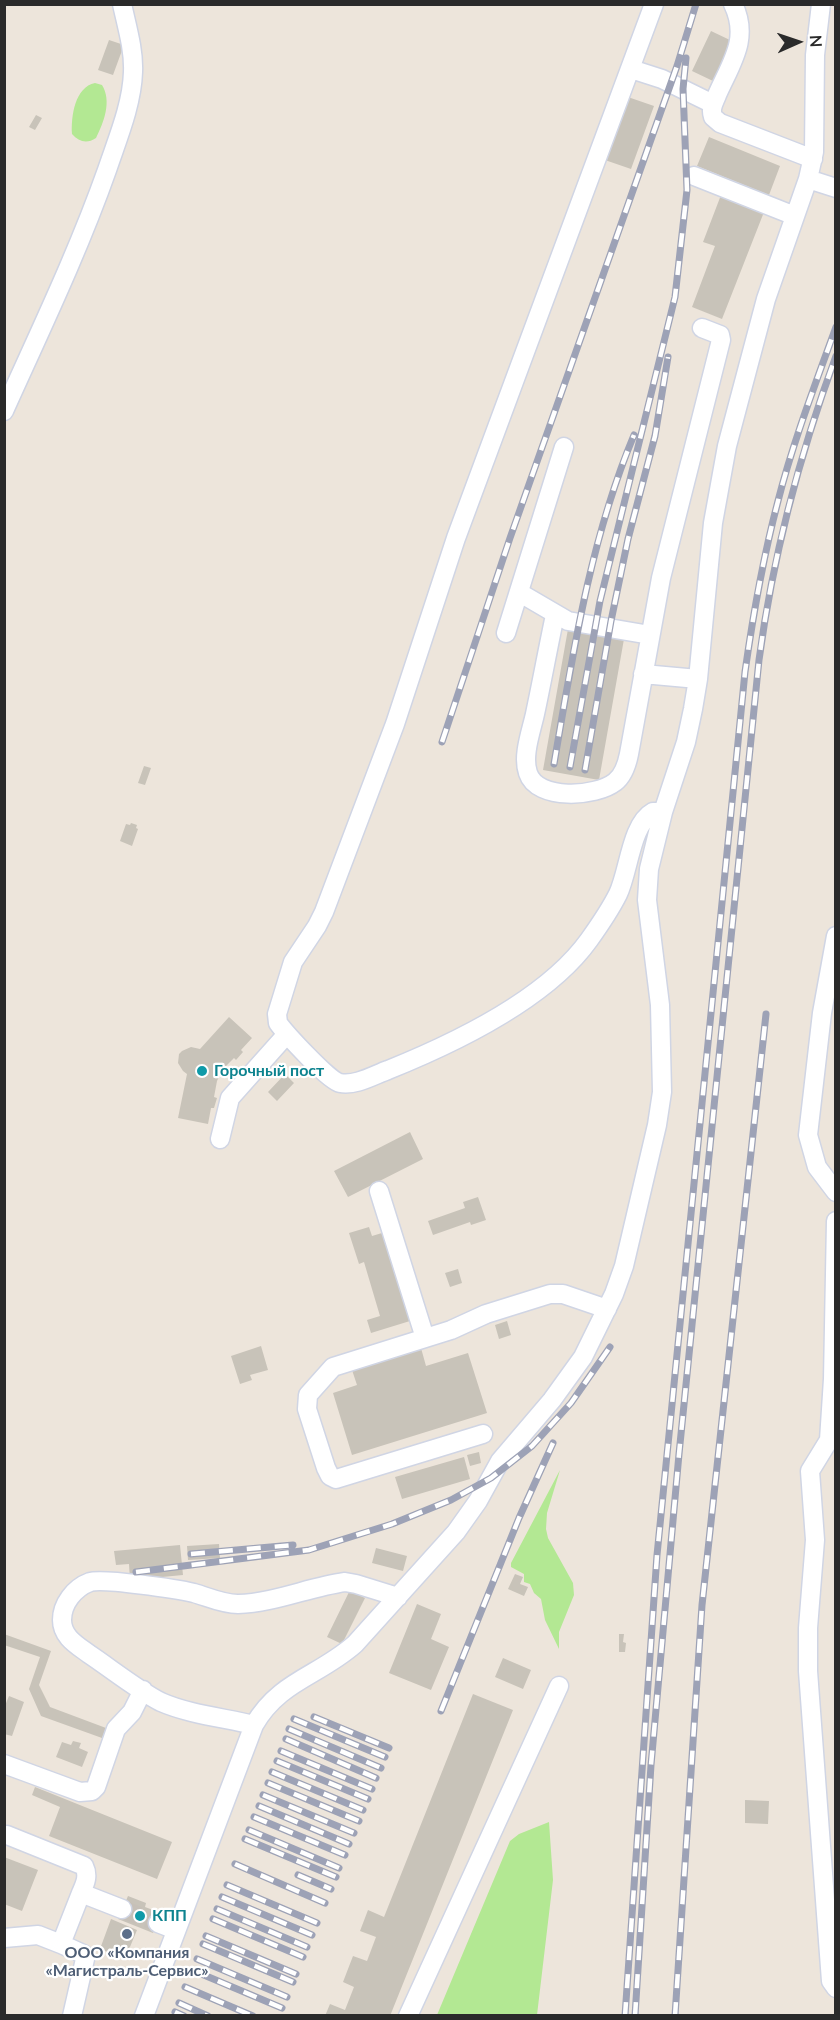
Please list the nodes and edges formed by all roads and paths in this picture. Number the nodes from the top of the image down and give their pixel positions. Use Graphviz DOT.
graph roads {
  1 [pos="122,4"];
  2 [pos="654,4"];
  3 [pos="733,4"];
  4 [pos="821,4"];
  5 [pos="631,69"];
  6 [pos="713,105"];
  7 [pos="813,159"];
  8 [pos="694,176"];
  9 [pos="808,178"];
  10 [pos="836,188"];
  11 [pos="795,216"];
  12 [pos="702,328"];
  13 [pos="4,411"];
  14 [pos="564,447"];
  15 [pos="520,592"];
  16 [pos="555,615"];
  17 [pos="506,633"];
  18 [pos="650,635"];
  19 [pos="644,674"];
  20 [pos="698,679"];
  21 [pos="663,812"];
  22 [pos="836,936"];
  23 [pos="829,1013"];
  24 [pos="286,1034"];
  25 [pos="220,1139"];
  26 [pos="379,1191"];
  27 [pos="836,1192"];
  28 [pos="836,1221"];
  29 [pos="607,1309"];
  30 [pos="425,1338"];
  31 [pos="483,1434"];
  32 [pos="832,1440"];
  33 [pos="398,1597"];
  34 [pos="559,1686"];
  35 [pos="143,1690"];
  36 [pos="254,1725"];
  37 [pos="4,1764"];
  38 [pos="7,1835"];
  39 [pos="81,1893"];
  40 [pos="122,1909"];
  41 [pos="158,1923"];
  42 [pos="176,1930"];
  43 [pos="4,1938"];
  44 [pos="61,1944"];
  45 [pos="836,1989"];
  46 [pos="72,2016"];
  47 [pos="144,2016"];
  48 [pos="408,2016"];
  1 -- 13 [label="street"];
  2 -- 5 [label="street"];
  3 -- 6 [label="street"];
  4 -- 7 [label="street"];
  5 -- 6 [label="street"];
  5 -- 24 [label="street"];
  6 -- 7 [label="street"];
  7 -- 9 [label="street"];
  8 -- 11 [label="street"];
  9 -- 10 [label="street"];
  9 -- 11 [label="street"];
  11 -- 20 [label="street"];
  12 -- 18 [label="street"];
  14 -- 15 [label="street"];
  15 -- 16 [label="street"];
  15 -- 17 [label="street"];
  16 -- 18 [label="street"];
  16 -- 19 [label="street"];
  18 -- 19 [label="street"];
  19 -- 20 [label="street"];
  20 -- 21 [label="street"];
  21 -- 24 [label="street"];
  21 -- 29 [label="street"];
  22 -- 23 [label="street"];
  23 -- 27 [label="street"];
  24 -- 25 [label="street"];
  26 -- 30 [label="street"];
  28 -- 32 [label="street"];
  29 -- 30 [label="street"];
  29 -- 33 [label="street"];
  30 -- 31 [label="street"];
  32 -- 45 [label="street"];
  33 -- 35 [label="street"];
  33 -- 36 [label="street"];
  34 -- 48 [label="street"];
  35 -- 36 [label="street"];
  35 -- 37 [label="street"];
  36 -- 42 [label="street"];
  38 -- 39 [label="street"];
  39 -- 40 [label="street"];
  39 -- 44 [label="street"];
  41 -- 42 [label="street"];
  42 -- 47 [label="street"];
  43 -- 44 [label="street"];
  44 -- 46 [label="street"];
}
